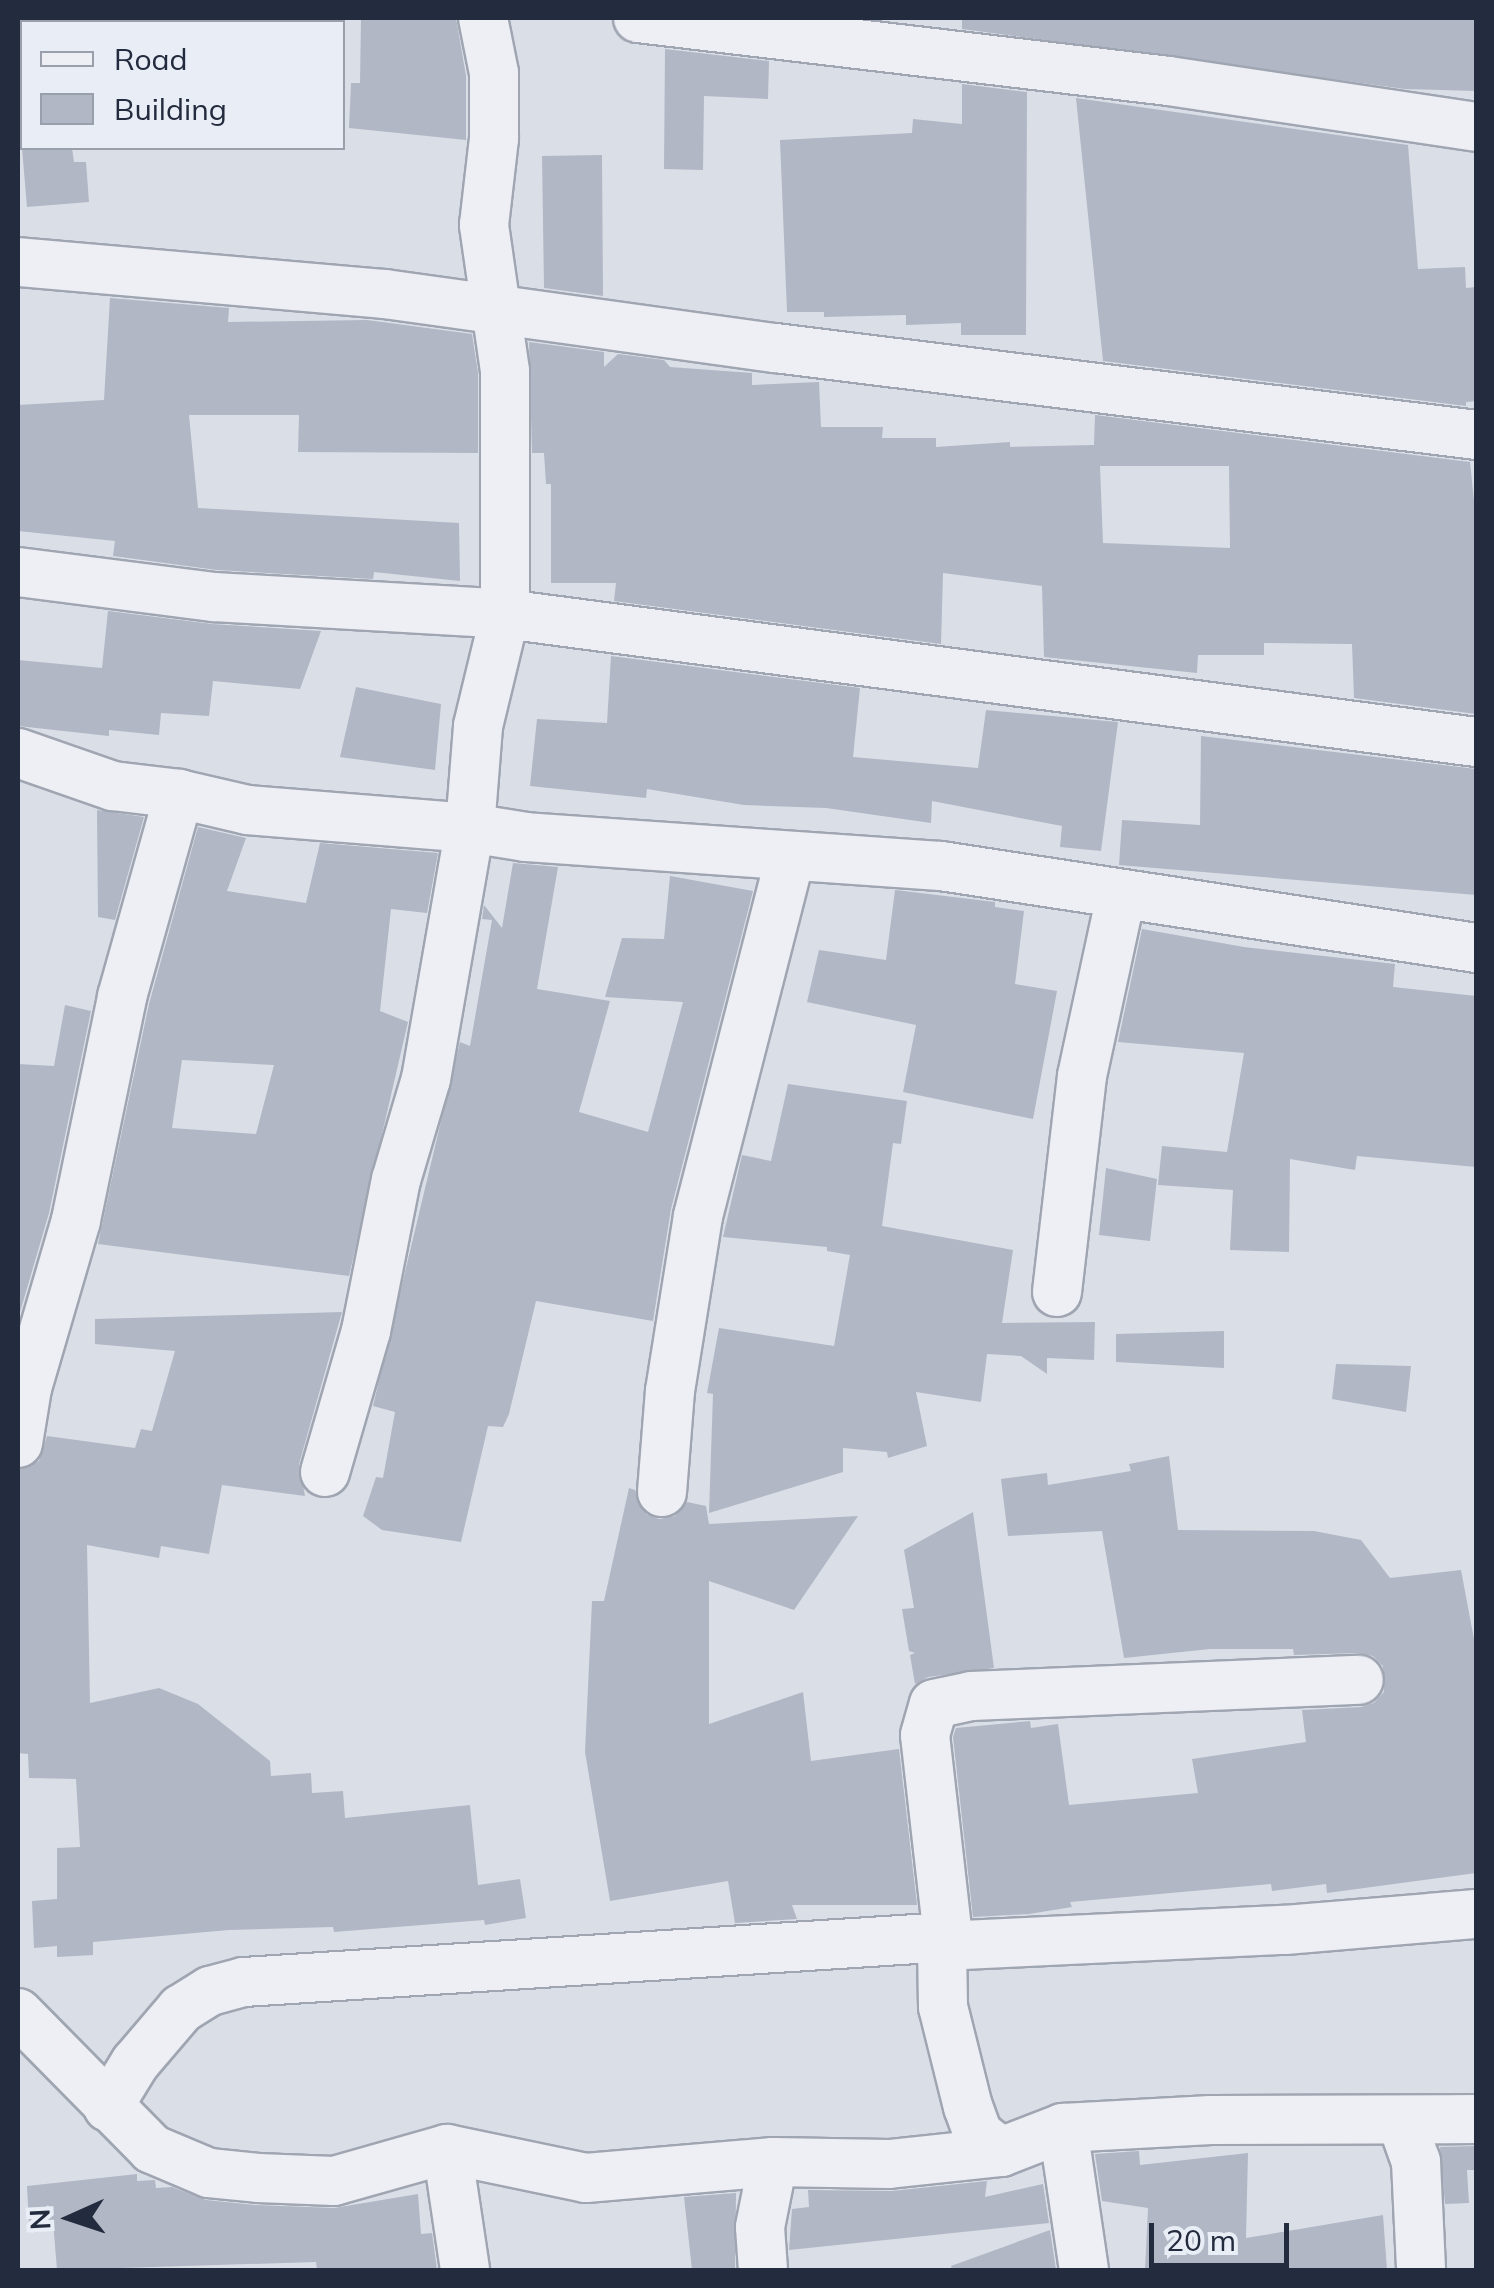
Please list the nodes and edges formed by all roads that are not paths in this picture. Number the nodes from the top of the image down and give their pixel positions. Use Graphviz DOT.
graph roads {
  1 [pos="483,18"];
  2 [pos="638,18"];
  3 [pos="1476,127"];
  4 [pos="18,262"];
  5 [pos="493,310"];
  6 [pos="1476,435"];
  7 [pos="18,572"];
  8 [pos="506,614"];
  9 [pos="1476,742"];
  10 [pos="18,753"];
  11 [pos="180,794"];
  12 [pos="470,828"];
  13 [pos="790,857"];
  14 [pos="1121,896"];
  15 [pos="1476,948"];
  16 [pos="1057,1292"];
  17 [pos="18,1443"];
  18 [pos="325,1472"];
  19 [pos="662,1492"];
  20 [pos="1359,1680"];
  21 [pos="1476,1914"];
  22 [pos="945,1941"];
  23 [pos="18,2013"];
  24 [pos="108,2108"];
  25 [pos="1476,2119"];
  26 [pos="1400,2120"];
  27 [pos="1063,2128"];
  28 [pos="447,2149"];
  29 [pos="1001,2152"];
  30 [pos="772,2162"];
  31 [pos="465,2270"];
  32 [pos="763,2270"];
  33 [pos="1084,2270"];
  34 [pos="1421,2270"];
  1 -- 5 [label="street"];
  2 -- 3 [label="street"];
  4 -- 5 [label="street"];
  5 -- 6 [label="street"];
  5 -- 8 [label="street"];
  7 -- 8 [label="street"];
  8 -- 9 [label="street"];
  8 -- 12 [label="street"];
  10 -- 11 [label="street"];
  11 -- 12 [label="street"];
  11 -- 17 [label="street"];
  12 -- 13 [label="street"];
  12 -- 18 [label="street"];
  13 -- 14 [label="street"];
  13 -- 19 [label="street"];
  14 -- 15 [label="street"];
  14 -- 16 [label="street"];
  20 -- 22 [label="street"];
  21 -- 22 [label="street"];
  22 -- 24 [label="street"];
  22 -- 29 [label="street"];
  23 -- 24 [label="street"];
  24 -- 28 [label="street"];
  25 -- 26 [label="street"];
  26 -- 27 [label="street"];
  26 -- 34 [label="street"];
  27 -- 29 [label="street"];
  27 -- 33 [label="street"];
  28 -- 30 [label="street"];
  28 -- 31 [label="street"];
  29 -- 30 [label="street"];
  30 -- 32 [label="street"];
}
